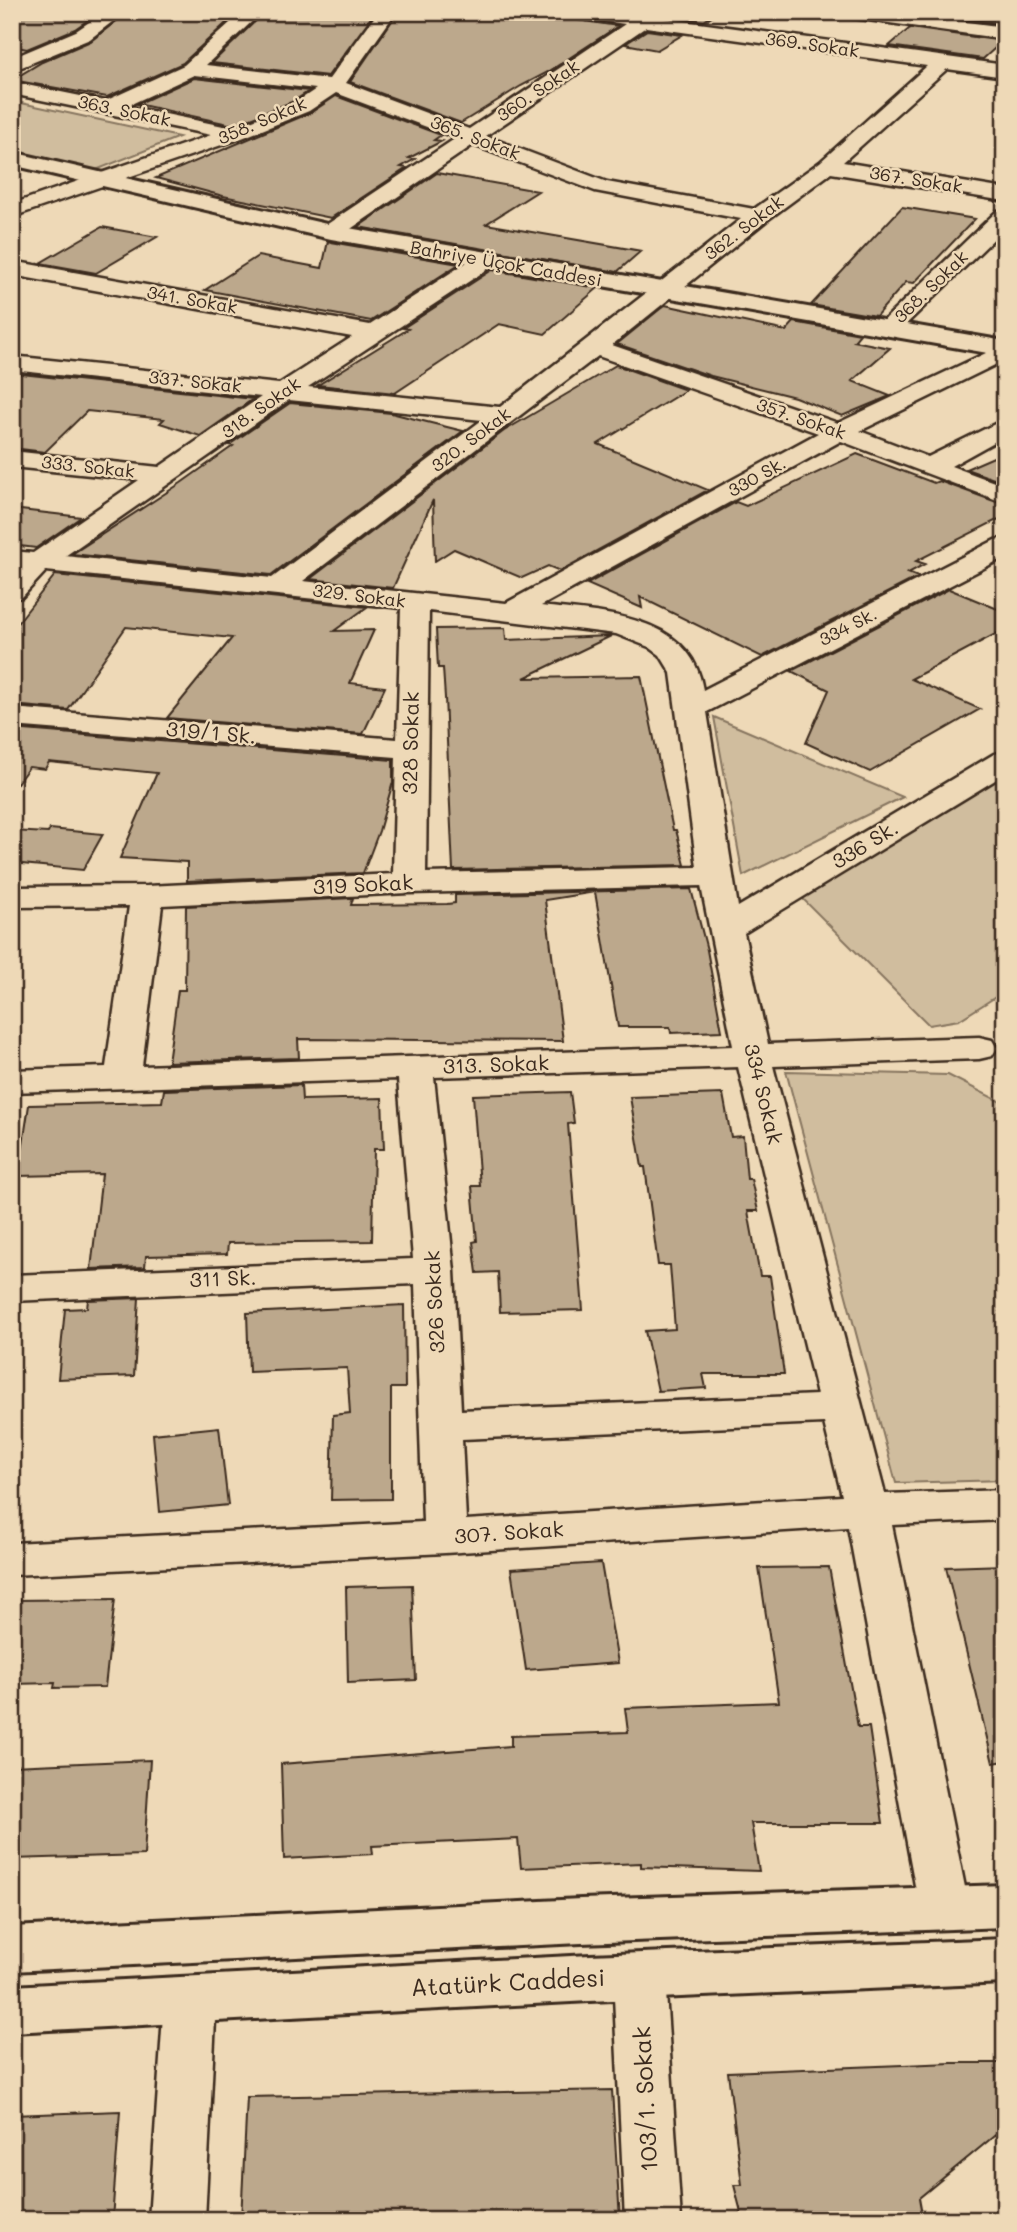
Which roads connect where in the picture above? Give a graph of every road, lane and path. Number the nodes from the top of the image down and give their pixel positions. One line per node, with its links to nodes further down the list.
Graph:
1 (116, 12): 13 (street)
2 (253, 12): 14 (street)
3 (387, 12): 16 (street, 358. Sokak)
4 (577, 12): 8 (street, 369. Sokak)
5 (846, 12): 9 (street)
6 (985, 12): 9 (street, 362. Sokak)
7 (756, 20): 11 (street)
8 (641, 22): 11 (street, 369. Sokak); 20 (street, 360. Sokak)
9 (967, 28): 10 (street); 12 (street, 362. Sokak)
10 (1005, 33)
11 (734, 35): 12 (street, 369. Sokak)
12 (935, 62): 15 (street, 369. Sokak); 22 (street, 362. Sokak)
13 (12, 65)
14 (191, 69): 16 (street, 365. Sokak); 18 (street)
15 (1005, 71)
16 (334, 85): 19 (street, 358. Sokak); 20 (street, 365. Sokak)
17 (12, 88): 18 (street, 363. Sokak)
18 (109, 107): 19 (street, 363. Sokak)
19 (235, 134): 23 (street, 358. Sokak)
20 (472, 136): 26 (street, 365. Sokak); 28 (street, 360. Sokak)
21 (12, 158): 23 (street, Bahriye Üçok Caddesi)
22 (827, 166): 24 (street, 367. Sokak); 26 (street, 362. Sokak)
23 (103, 181): 25 (street, 358. Sokak); 28 (street, Bahriye Üçok Caddesi)
24 (1005, 195)
25 (12, 211)
26 (758, 216): 31 (street, 362. Sokak)
27 (1005, 216): 32 (street, 368. Sokak)
28 (331, 232): 29 (street, Bahriye Üçok Caddesi)
29 (486, 260): 31 (street, Bahriye Üçok Caddesi); 33 (street, 318. Sokak)
30 (12, 268): 33 (street, 341. Sokak)
31 (663, 291): 32 (street, Bahriye Üçok Caddesi); 34 (street, 320. Sokak)
32 (888, 329): 35 (street, Bahriye Üçok Caddesi)
33 (372, 333): 37 (street, 318. Sokak)
34 (594, 347): 38 (street, 320. Sokak); 40 (street, 357. Sokak)
35 (1005, 350): 40 (street, 330 Sk.)
36 (12, 363): 37 (street, 337. Sokak)
37 (285, 391): 38 (street, 337. Sokak); 43 (street, 318. Sokak)
38 (504, 415): 47 (street, 320. Sokak)
39 (1005, 426): 42 (street)
40 (839, 432): 42 (street, 357. Sokak); 50 (street, 330 Sk.)
41 (12, 460): 43 (street, 333. Sokak)
42 (932, 466): 44 (street, 357. Sokak)
43 (165, 475): 46 (street, 318. Sokak)
44 (1005, 495)
45 (1005, 546): 52 (street, 334 Sk.)
46 (26, 560): 47 (street, 329. Sokak); 48 (street, 318. Sokak)
47 (278, 587): 49 (street, 329. Sokak)
48 (12, 591)
49 (415, 603): 50 (street, 329. Sokak); 54 (street, 328 Sokak)
50 (512, 611): 51 (street, 329. Sokak)
51 (687, 673): 52 (street, 334 Sokak)
52 (691, 708): 56 (street, 334 Sokak)
53 (12, 716): 54 (street, 319/1 Sk.)
54 (410, 748): 57 (street, 328 Sokak)
55 (1001, 767): 60 (street, 336 Sk.)
56 (715, 876): 57 (street, 319 Sokak); 60 (street, 334 Sokak)
57 (409, 883): 58 (street, 319 Sokak)
58 (147, 896): 59 (street, 319 Sokak); 64 (street)
59 (12, 897)
60 (726, 929): 62 (street, 334 Sokak)
61 (996, 1047): 62 (street, 313. Sokak)
62 (753, 1056): 63 (street, 313. Sokak); 68 (street, 334 Sokak)
63 (415, 1068): 64 (street, 313. Sokak); 66 (street, 326 Sokak)
64 (122, 1078): 65 (street, 313. Sokak)
65 (12, 1081)
66 (435, 1271): 67 (street, 311 Sk.); 69 (street, 326 Sokak)
67 (12, 1288)
68 (842, 1408): 69 (street); 71 (street, 334 Sokak)
69 (440, 1425): 72 (street, 326 Sokak)
70 (1005, 1505): 71 (street, 307. Sokak)
71 (867, 1510): 72 (street, 307. Sokak); 75 (street, 334 Sokak)
72 (445, 1537): 73 (street, 307. Sokak)
73 (12, 1559)
74 (1005, 1906): 75 (street)
75 (944, 1907): 76 (street)
76 (12, 1949)
77 (1005, 1961): 78 (street, Atatürk Caddesi)
78 (639, 1977): 79 (street, Atatürk Caddesi); 82 (street, 103/1. Sokak)
79 (190, 2000): 80 (street, Atatürk Caddesi); 81 (street)
80 (12, 2010)
81 (177, 2220)
82 (653, 2220)

